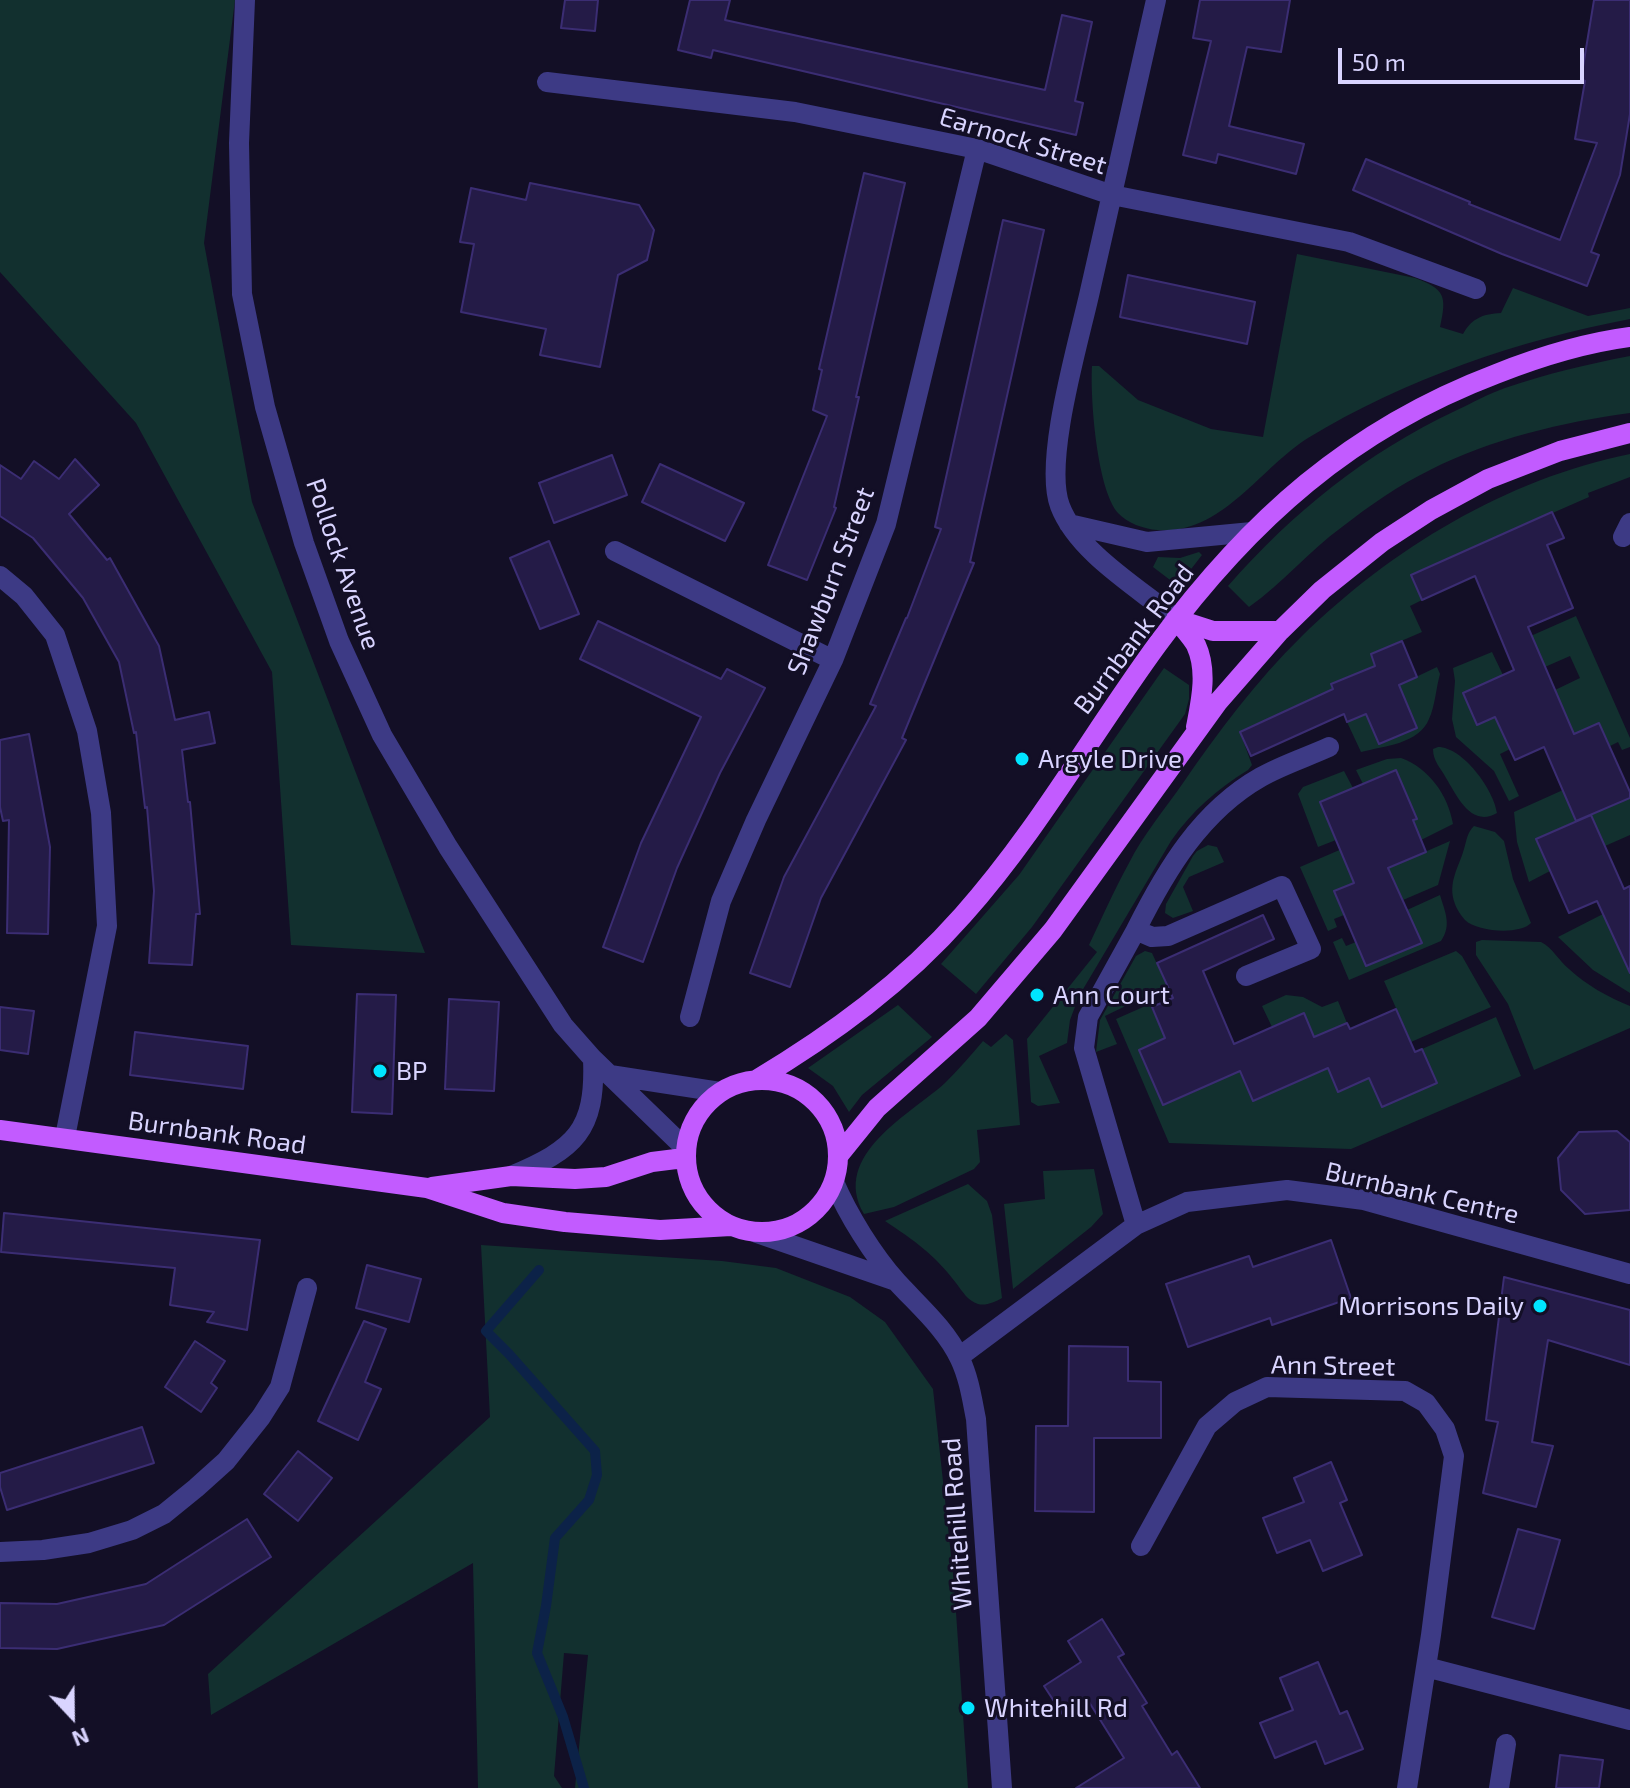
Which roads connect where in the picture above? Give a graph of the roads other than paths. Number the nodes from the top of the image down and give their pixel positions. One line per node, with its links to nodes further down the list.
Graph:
1 (245, 0): 21 (street, Pollock Avenue)
2 (1156, 0): 5 (street)
3 (547, 82): 4 (street, Earnock Street)
4 (977, 149): 5 (street, Earnock Street); 15 (street, Shawburn Street)
5 (1112, 195): 6 (street, Earnock Street); 9 (street)
6 (1476, 289)
7 (1630, 337): 10 (main road, Burnbank Road)
8 (1630, 433): 14 (main road)
9 (1069, 524): 10 (street); 13 (street)
10 (1252, 532): 13 (main road, Burnbank Road)
11 (615, 551): 15 (street)
12 (0, 576): 26 (street)
13 (1176, 619): 14 (main road); 16 (main road); 23 (main road, Burnbank Road)
14 (1280, 631): 16 (main road)
15 (833, 660): 20 (street, Shawburn Street)
16 (1194, 735): 28 (main road)
17 (1329, 747): 18 (street)
18 (1136, 930): 19 (street); 32 (street)
19 (1246, 976)
20 (690, 1017)
21 (593, 1059): 22 (street, Pollock Avenue); 29 (street)
22 (610, 1075): 24 (street); 27 (street, Pollock Avenue)
23 (756, 1080): 24 (main road); 28 (main road)
24 (720, 1092): 27 (main road)
25 (0, 1130): 26 (main road, Burnbank Road)
26 (65, 1137): 31 (main road, Burnbank Road)
27 (684, 1152): 29 (main road, Burnbank Road); 33 (main road)
28 (839, 1155): 30 (main road)
29 (511, 1176): 31 (main road, Burnbank Road)
30 (834, 1182): 34 (main road); 36 (street, Whitehill Road)
31 (427, 1188): 33 (main road, Burnbank Road)
32 (1136, 1225): 35 (street, Burnbank Centre); 38 (street, Burnbank Centre)
33 (731, 1226): 34 (main road)
34 (757, 1233): 36 (street, Whitehill Road)
35 (1630, 1274)
36 (896, 1281): 38 (street, Whitehill Road)
37 (307, 1288): 40 (street)
38 (959, 1357): 44 (street, Whitehill Road)
39 (1141, 1546): 41 (street, Ann Street)
40 (0, 1552)
41 (1426, 1667): 42 (street); 45 (street, Ann Street)
42 (1630, 1720)
43 (1506, 1744): 46 (street)
44 (1002, 1788)
45 (1407, 1788)
46 (1499, 1788)

